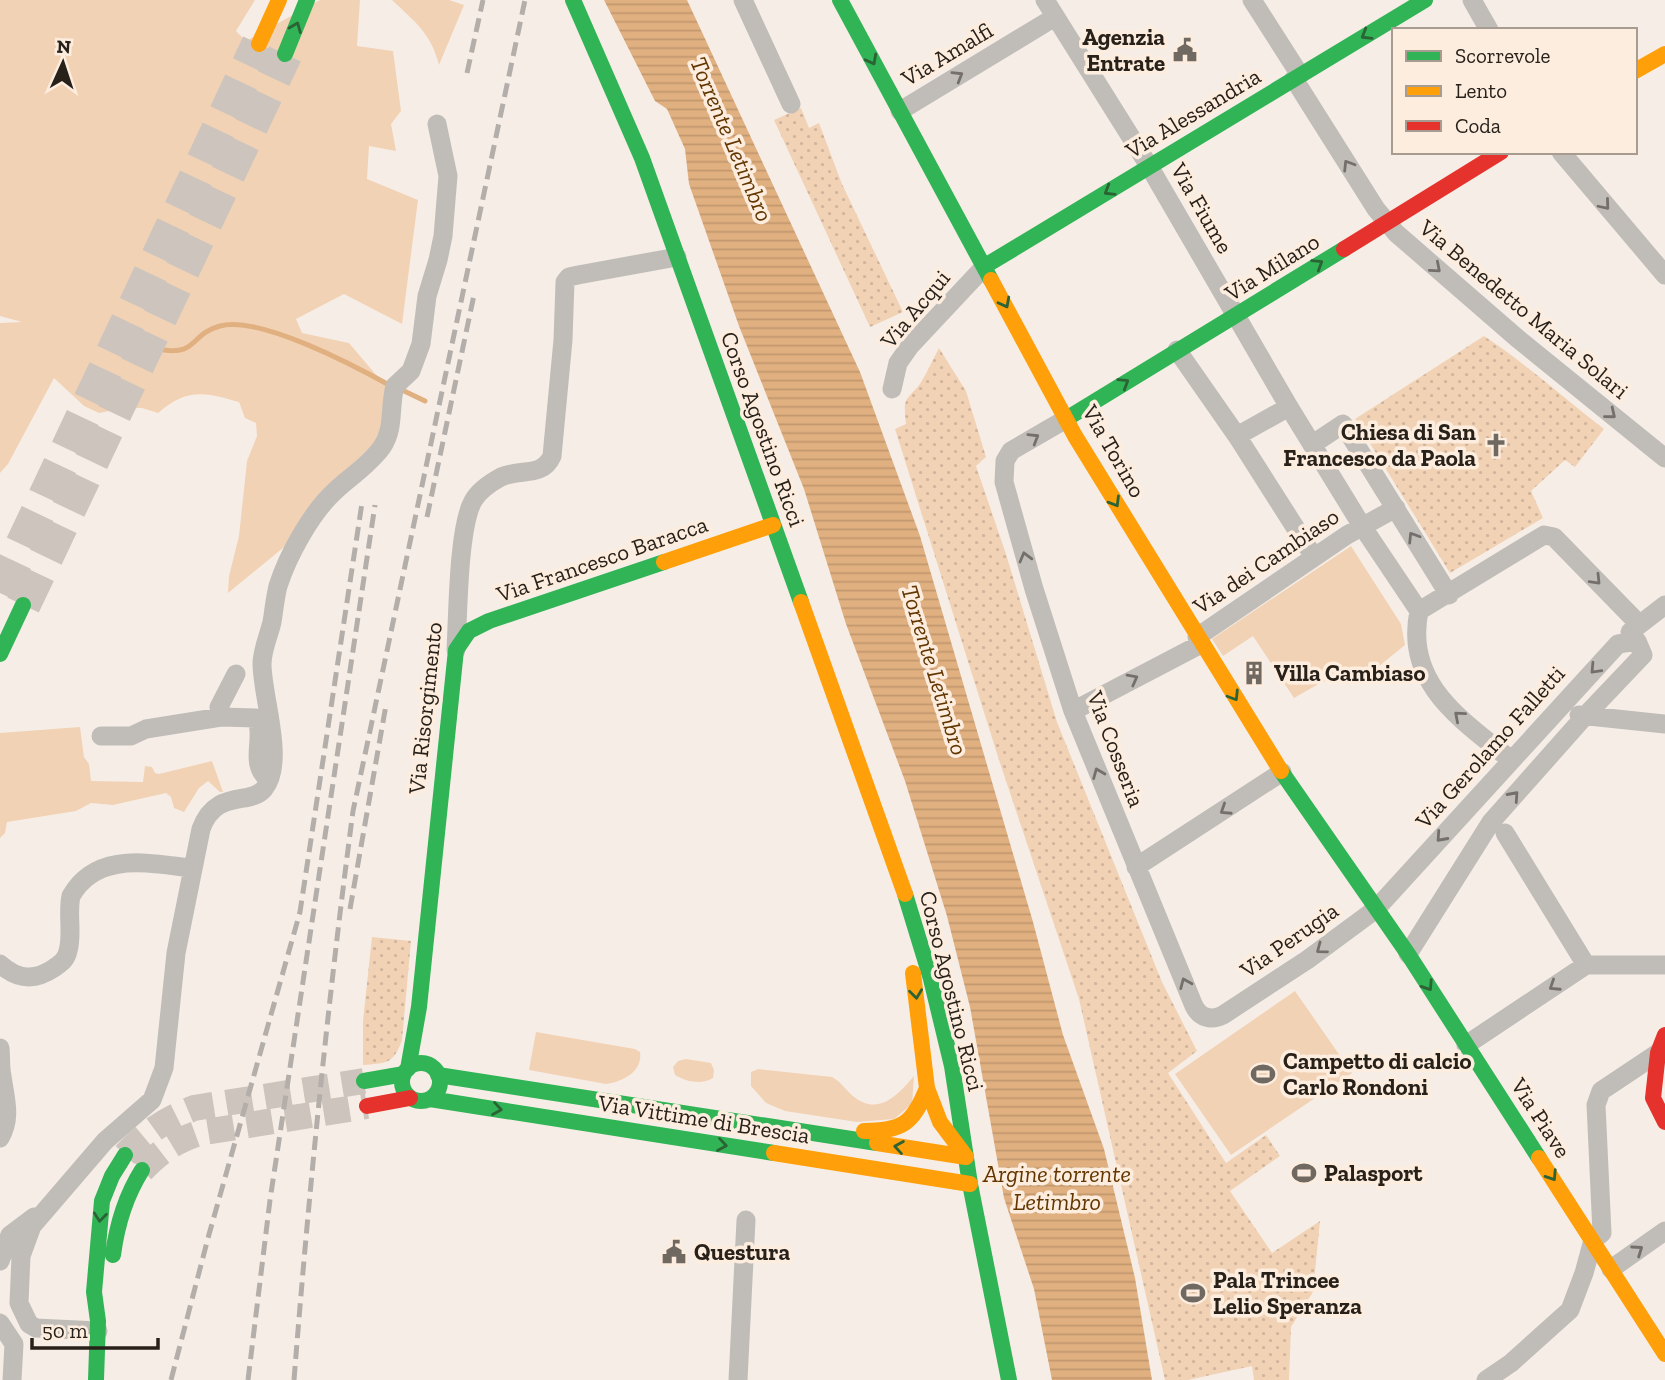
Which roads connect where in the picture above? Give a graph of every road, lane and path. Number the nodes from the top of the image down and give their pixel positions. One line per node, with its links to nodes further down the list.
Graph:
1 (279, 0): 11 (main road)
2 (307, 0): 12 (main road, one-way to 2)
3 (573, 0): 23 (main road, Corso Agostino Ricci)
4 (743, 0): 16 (street)
5 (840, 0): 17 (main road, Via Torino, one-way to 17)
6 (1252, 0): 15 (street, Via Benedetto Maria Solari)
7 (1425, 0): 15 (main road, Via Alessandria, one-way to 15)
8 (1472, 0): 10 (street)
9 (1050, 8): 17 (street, Via Amalfi, one-way to 9); 21 (street, Via Fiume)
10 (1488, 28)
11 (259, 44)
12 (285, 54)
13 (1665, 54): 14 (main road)
14 (1637, 70)
15 (1297, 77): 21 (main road, Via Alessandria); 22 (street, Via Benedetto Maria Solari, one-way to 15)
16 (791, 104)
17 (900, 111): 24 (main road, Via Torino)
18 (437, 124): 56 (street)
19 (1498, 154): 22 (main road, Via Milano)
20 (1563, 154): 25 (street, one-way to 25)
21 (1149, 166): 24 (main road, Via Alessandria, one-way to 24); 26 (street, Via Fiume)
22 (1386, 222): 26 (main road, Via Milano, one-way to 22); 33 (street, Via Benedetto Maria Solari, one-way to 33)
23 (677, 257): 35 (main road, Corso Agostino Ricci); 45 (street, Via Risorgimento)
24 (985, 266): 28 (street, Via Acqui); 30 (main road, Via Torino, one-way to 30)
25 (1665, 275)
26 (1237, 316): 27 (main road, Via Milano); 29 (street, Via Fiume)
27 (1177, 350): 30 (main road, Via Milano, one-way to 27); 31 (street)
28 (892, 389)
29 (1289, 407): 31 (street); 32 (street, Via Fiume)
30 (1066, 419): 43 (main road, Via Torino, one-way to 43); 48 (street, Via Cosseria, one-way to 30)
31 (1237, 436): 37 (street)
32 (1313, 444): 34 (street); 36 (street, Via Fiume)
33 (1665, 458)
34 (1396, 508): 36 (street, Via dei Cambiaso); 38 (street, one-way to 34)
35 (774, 525): 45 (main road, Via Francesco Baracca); 60 (main road, Corso Agostino Ricci)
36 (1362, 526): 37 (street, Via dei Cambiaso); 41 (street, Via Fiume)
37 (1314, 557): 43 (street, Via dei Cambiaso)
38 (1449, 594): 41 (street); 42 (street, one-way to 42)
39 (1665, 605): 42 (street, Via Gerolamo Falletti)
40 (23, 606): 46 (main road)
41 (1419, 611): 54 (street, one-way to 41)
42 (1638, 624): 44 (street, Via Gerolamo Falletti)
43 (1199, 641): 48 (street, Via dei Cambiaso, one-way to 43); 55 (main road, Via Torino, one-way to 55)
44 (1618, 643): 49 (street, Via Gerolamo Falletti, one-way to 49); 50 (street)
45 (456, 650): 66 (main road, Via Risorgimento)
46 (0, 654)
47 (236, 674): 51 (street)
48 (1073, 711): 58 (street, Via Cosseria, one-way to 48)
49 (1552, 714): 50 (street); 54 (street, Via Gerolamo Falletti)
50 (1585, 716): 52 (street); 62 (street, one-way to 50)
51 (221, 718): 53 (street); 56 (street)
52 (1665, 724)
53 (102, 736)
54 (1511, 760): 61 (street, Via Gerolamo Falletti, one-way to 61)
55 (1282, 772): 58 (street, one-way to 58); 61 (main road, Via Torino)
56 (268, 779): 59 (street)
57 (1505, 833): 64 (street)
58 (1136, 867): 67 (street, Via Cosseria, one-way to 58)
59 (193, 868): 63 (street); 85 (street)
60 (900, 878): 74 (main road, Corso Agostino Ricci, one-way to 74); 82 (main road, Corso Agostino Ricci)
61 (1376, 909): 62 (main road, Via Piave); 67 (street, Via Perugia, one-way to 67)
62 (1408, 954): 69 (main road, Via Piave, one-way to 69)
63 (0, 964)
64 (1586, 965): 65 (street); 69 (street, one-way to 69)
65 (1665, 965)
66 (419, 1007): 71 (main road, Via Risorgimento); 72 (main road, Via Risorgimento)
67 (1230, 1011)
68 (1662, 1044): 78 (main road); 88 (street)
69 (1466, 1045): 88 (main road, Via Piave, one-way to 88)
70 (0, 1048): 80 (street)
71 (406, 1071): 72 (main road); 73 (main road); 75 (main road)
72 (435, 1071): 76 (main road); 79 (main road, Via Vittime di Brescia)
73 (364, 1081)
74 (927, 1088): 79 (main road, Via Vittime di Brescia); 82 (main road, Corso Agostino Ricci)
75 (410, 1098): 76 (main road); 77 (main road)
76 (430, 1099): 84 (main road, Via Vittime di Brescia, one-way to 84)
77 (367, 1106)
78 (1665, 1122)
79 (805, 1132): 82 (main road, Via Vittime di Brescia, one-way to 79)
80 (0, 1138)
81 (125, 1154): 92 (main road, one-way to 92)
82 (966, 1157): 84 (main road, Corso Agostino Ricci)
83 (142, 1170): 92 (main road)
84 (970, 1184): 97 (main road, Corso Agostino Ricci)
85 (45, 1210): 89 (street); 92 (street)
86 (746, 1220): 96 (street)
87 (1665, 1231): 90 (street, one-way to 87)
88 (1593, 1240): 90 (main road, Via Piave); 98 (street)
89 (0, 1261)
90 (1611, 1269): 93 (main road, Via Piave)
91 (0, 1323): 94 (street)
92 (98, 1326): 95 (main road)
93 (1665, 1354)
94 (12, 1380)
95 (96, 1380)
96 (738, 1380)
97 (1009, 1380)
98 (1486, 1380)

